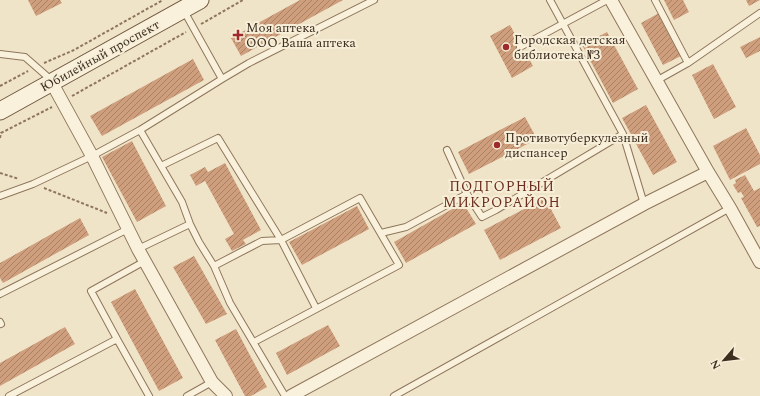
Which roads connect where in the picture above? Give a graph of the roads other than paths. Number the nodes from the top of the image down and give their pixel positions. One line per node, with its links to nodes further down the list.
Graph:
1 (200, 0): 7 (main road, Юбилейный проспект)
2 (374, 0): 13 (lane)
3 (550, 0): 9 (lane)
4 (607, 0): 9 (lane)
5 (611, 0): 14 (street)
6 (655, 0): 12 (lane)
7 (183, 9): 13 (lane); 15 (main road, Юбилейный проспект)
8 (760, 13): 12 (lane)
9 (563, 23): 10 (lane); 18 (lane)
10 (520, 46)
11 (0, 54): 15 (lane)
12 (688, 63): 14 (lane)
13 (222, 80): 17 (lane)
14 (656, 81): 22 (street)
15 (52, 83): 16 (main road, Юбилейный проспект); 20 (street)
16 (0, 111)
17 (140, 130): 20 (lane); 21 (lane)
18 (624, 134): 23 (lane); 25 (lane)
19 (447, 150): 23 (lane)
20 (92, 156): 24 (lane); 27 (street)
21 (161, 166): 28 (lane); 30 (lane)
22 (708, 172): 25 (street); 26 (street)
23 (467, 194): 29 (lane)
24 (0, 196)
25 (644, 204): 45 (street)
26 (730, 208): 33 (street); 46 (lane)
27 (125, 224): 31 (street); 35 (lane)
28 (190, 224): 31 (lane); 34 (lane)
29 (381, 233): 30 (lane); 36 (lane)
30 (280, 240): 34 (lane); 36 (lane)
31 (138, 249): 32 (street)
32 (145, 261): 37 (lane); 39 (street)
33 (760, 262)
34 (214, 266): 38 (lane)
35 (0, 294)
36 (316, 308): 38 (lane)
37 (118, 339): 40 (lane); 41 (lane)
38 (254, 342): 44 (lane)
39 (212, 382): 42 (lane); 43 (street)
40 (10, 396)
41 (149, 396)
42 (187, 396)
43 (226, 396)
44 (285, 396)
45 (291, 396)
46 (394, 396)

